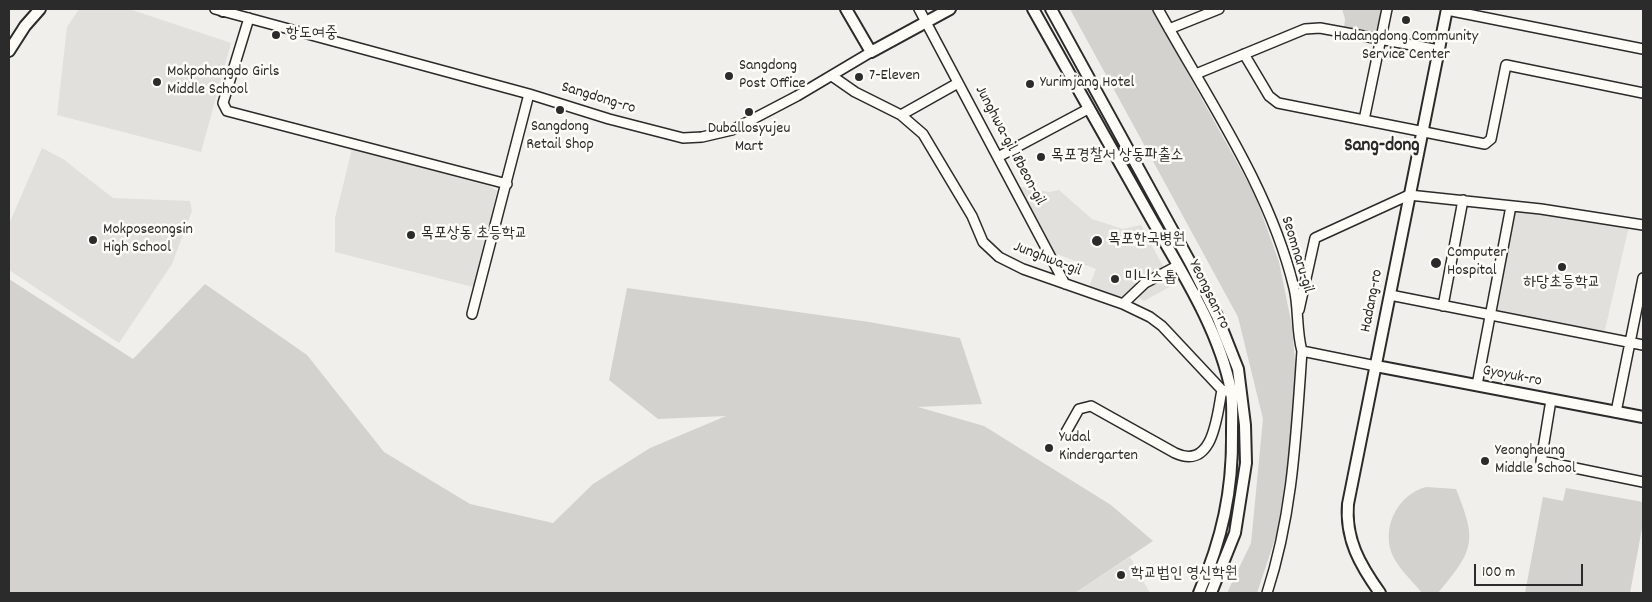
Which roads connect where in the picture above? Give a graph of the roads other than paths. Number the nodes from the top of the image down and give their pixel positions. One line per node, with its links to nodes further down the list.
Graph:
1 (40, 9): 19 (street)
2 (240, 9): 13 (street)
3 (846, 9): 20 (street)
4 (919, 9): 14 (street, Junghwa-gil 18beon-gil)
5 (950, 9): 14 (street, Sangdong-ro)
6 (1033, 9): 27 (street, Yeongsan-ro)
7 (1051, 9): 51 (street, Yeongsan-ro)
8 (1158, 9): 15 (street, Seomnaru-gil)
9 (1219, 9): 15 (street)
10 (1387, 9): 16 (street)
11 (220, 10): 13 (street, Sangdong-ro)
12 (1447, 10): 17 (street); 18 (street, Hadang-ro)
13 (249, 18): 26 (street, Sangdong-ro); 32 (street)
14 (926, 22): 20 (street, Sangdong-ro); 24 (street, Junghwa-gil 18beon-gil)
15 (1169, 29): 22 (street, Seomnaru-gil)
16 (1380, 40): 18 (street); 21 (street); 29 (street)
17 (1643, 49)
18 (1439, 50): 30 (street, Hadang-ro)
19 (9, 51)
20 (871, 52): 23 (street, Sangdong-ro)
21 (1244, 54): 22 (street); 29 (street)
22 (1196, 74): 44 (street, Seomnaru-gil)
23 (832, 76): 26 (street, Sangdong-ro); 28 (street, Junghwa-gil)
24 (958, 83): 28 (street); 31 (street, Junghwa-gil 18beon-gil)
25 (1643, 93): 30 (street)
26 (530, 94): 32 (street)
27 (1088, 109): 31 (street); 37 (street, Yeongsan-ro)
28 (901, 114): 39 (street, Junghwa-gil)
29 (1364, 120): 30 (street)
30 (1422, 131): 33 (street, Hadang-ro)
31 (998, 157): 39 (street, Junghwa-gil 18beon-gil)
32 (507, 184): 43 (street)
33 (1409, 195): 34 (street); 40 (street, Hadang-ro); 44 (street)
34 (1463, 200): 35 (street); 42 (street)
35 (1511, 206): 36 (street); 45 (street)
36 (1643, 225)
37 (1177, 266): 41 (street); 51 (street, Yeongsan-ro)
38 (1643, 278): 46 (street)
39 (1064, 284): 41 (street, Junghwa-gil)
40 (1390, 295): 42 (street); 49 (street, Hadang-ro)
41 (1124, 304): 51 (street, Junghwa-gil)
42 (1443, 306): 45 (street)
43 (472, 314)
44 (1296, 314): 48 (street, Seomnaru-gil)
45 (1490, 315): 46 (street); 50 (street)
46 (1630, 343): 47 (street); 53 (street)
47 (1643, 345)
48 (1302, 351): 49 (street); 59 (street, Seomnaru-gil)
49 (1376, 366): 50 (street, Gyoyuk-ro); 60 (street, Hadang-ro)
50 (1478, 385): 52 (street, Gyoyuk-ro)
51 (1232, 392): 55 (street); 57 (street, Yeongsan-ro); 58 (street, Yeongsan-ro)
52 (1551, 400): 53 (street, Gyoyuk-ro); 56 (street)
53 (1616, 412): 54 (street, Gyoyuk-ro)
54 (1643, 418)
55 (1066, 432)
56 (1643, 482)
57 (1199, 593)
58 (1211, 593)
59 (1267, 593)
60 (1380, 593)

